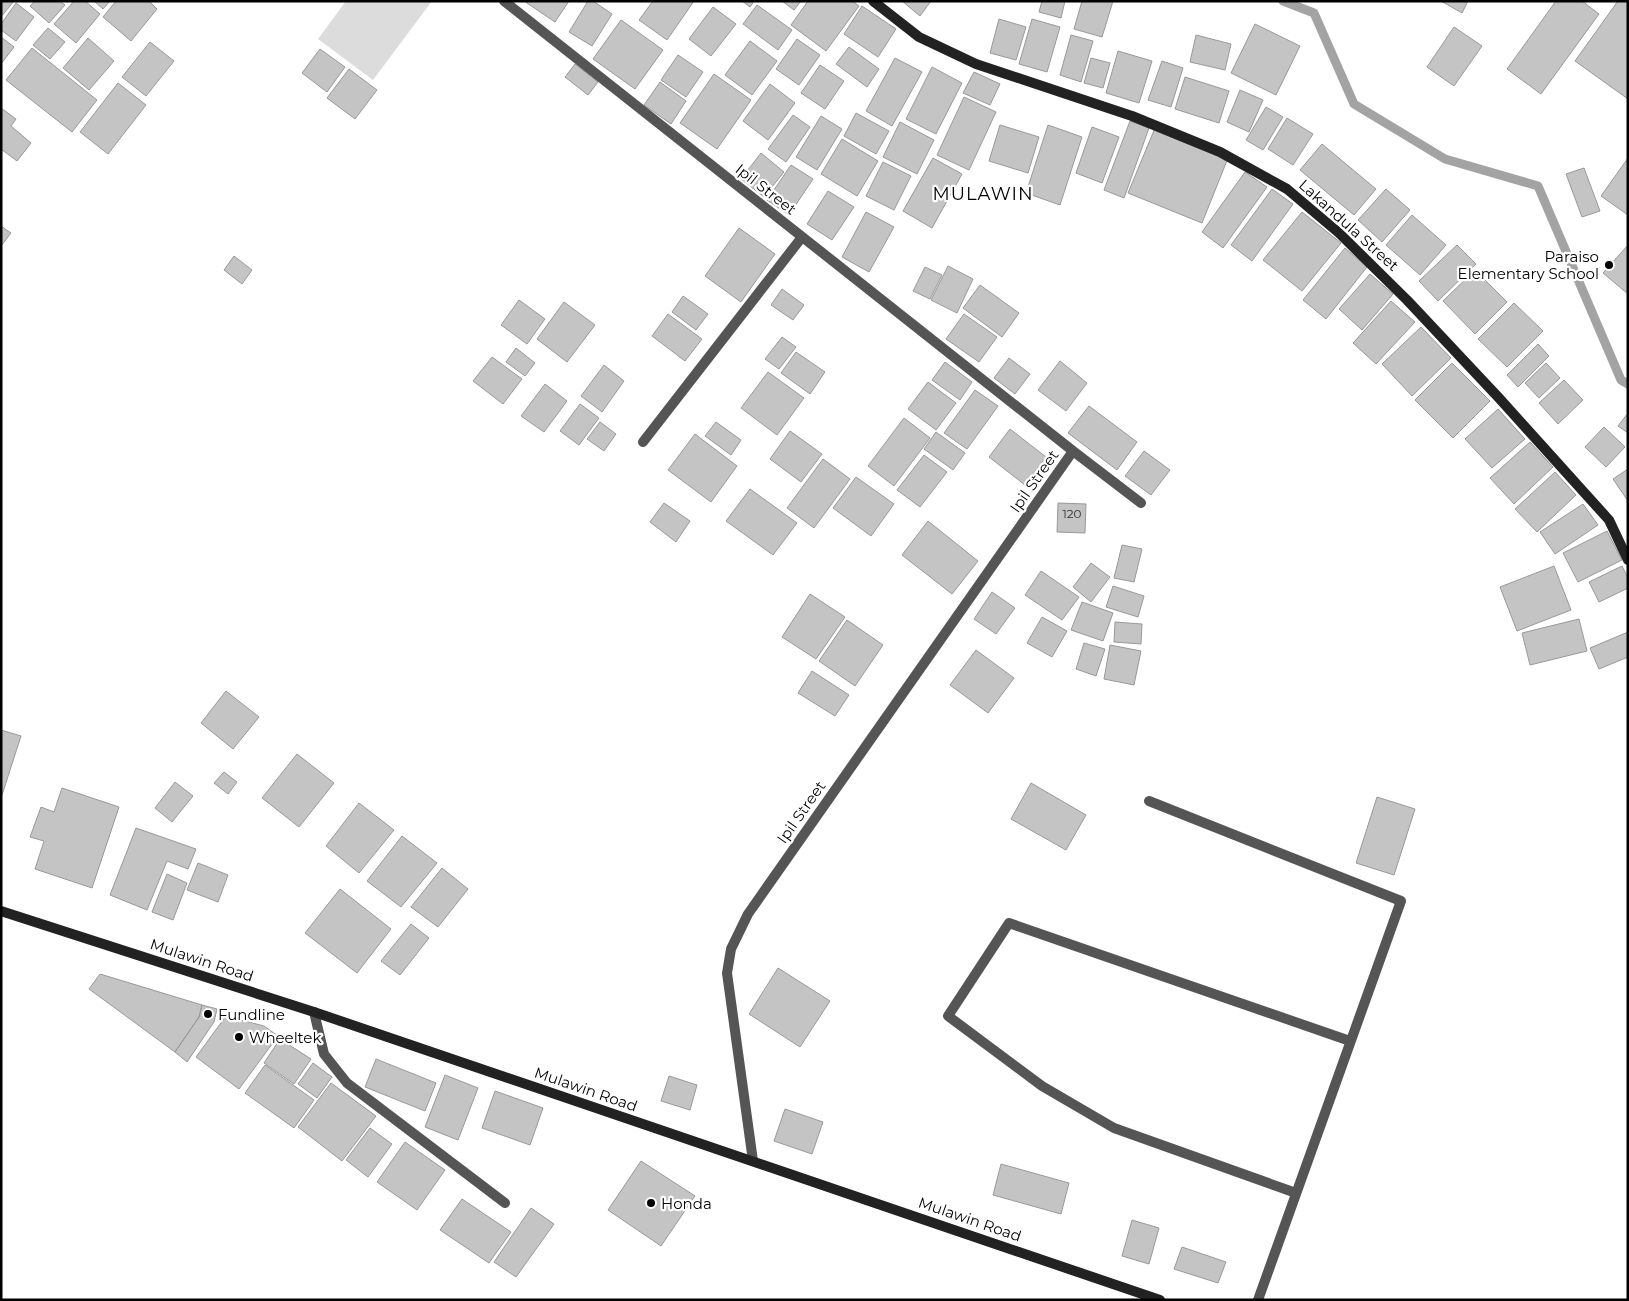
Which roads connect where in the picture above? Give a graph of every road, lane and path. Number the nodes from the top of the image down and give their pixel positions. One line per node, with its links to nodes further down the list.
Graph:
1 (504, 1): 3 (street, Ipil Street)
2 (873, 1): 7 (main road, Lakandula Street)
3 (802, 237): 4 (street); 5 (street, Ipil Street)
4 (643, 442)
5 (1073, 451): 6 (street); 12 (street, Ipil Street)
6 (1141, 503)
7 (1628, 560)
8 (1149, 801): 11 (street)
9 (1, 911): 10 (main road, Mulawin Road)
10 (314, 1012): 12 (main road, Mulawin Road); 14 (street)
11 (1350, 1041): 13 (street); 13 (street)
12 (753, 1161): 15 (main road, Mulawin Road)
13 (1296, 1193): 16 (street)
14 (506, 1203)
15 (1160, 1300)
16 (1258, 1300)

